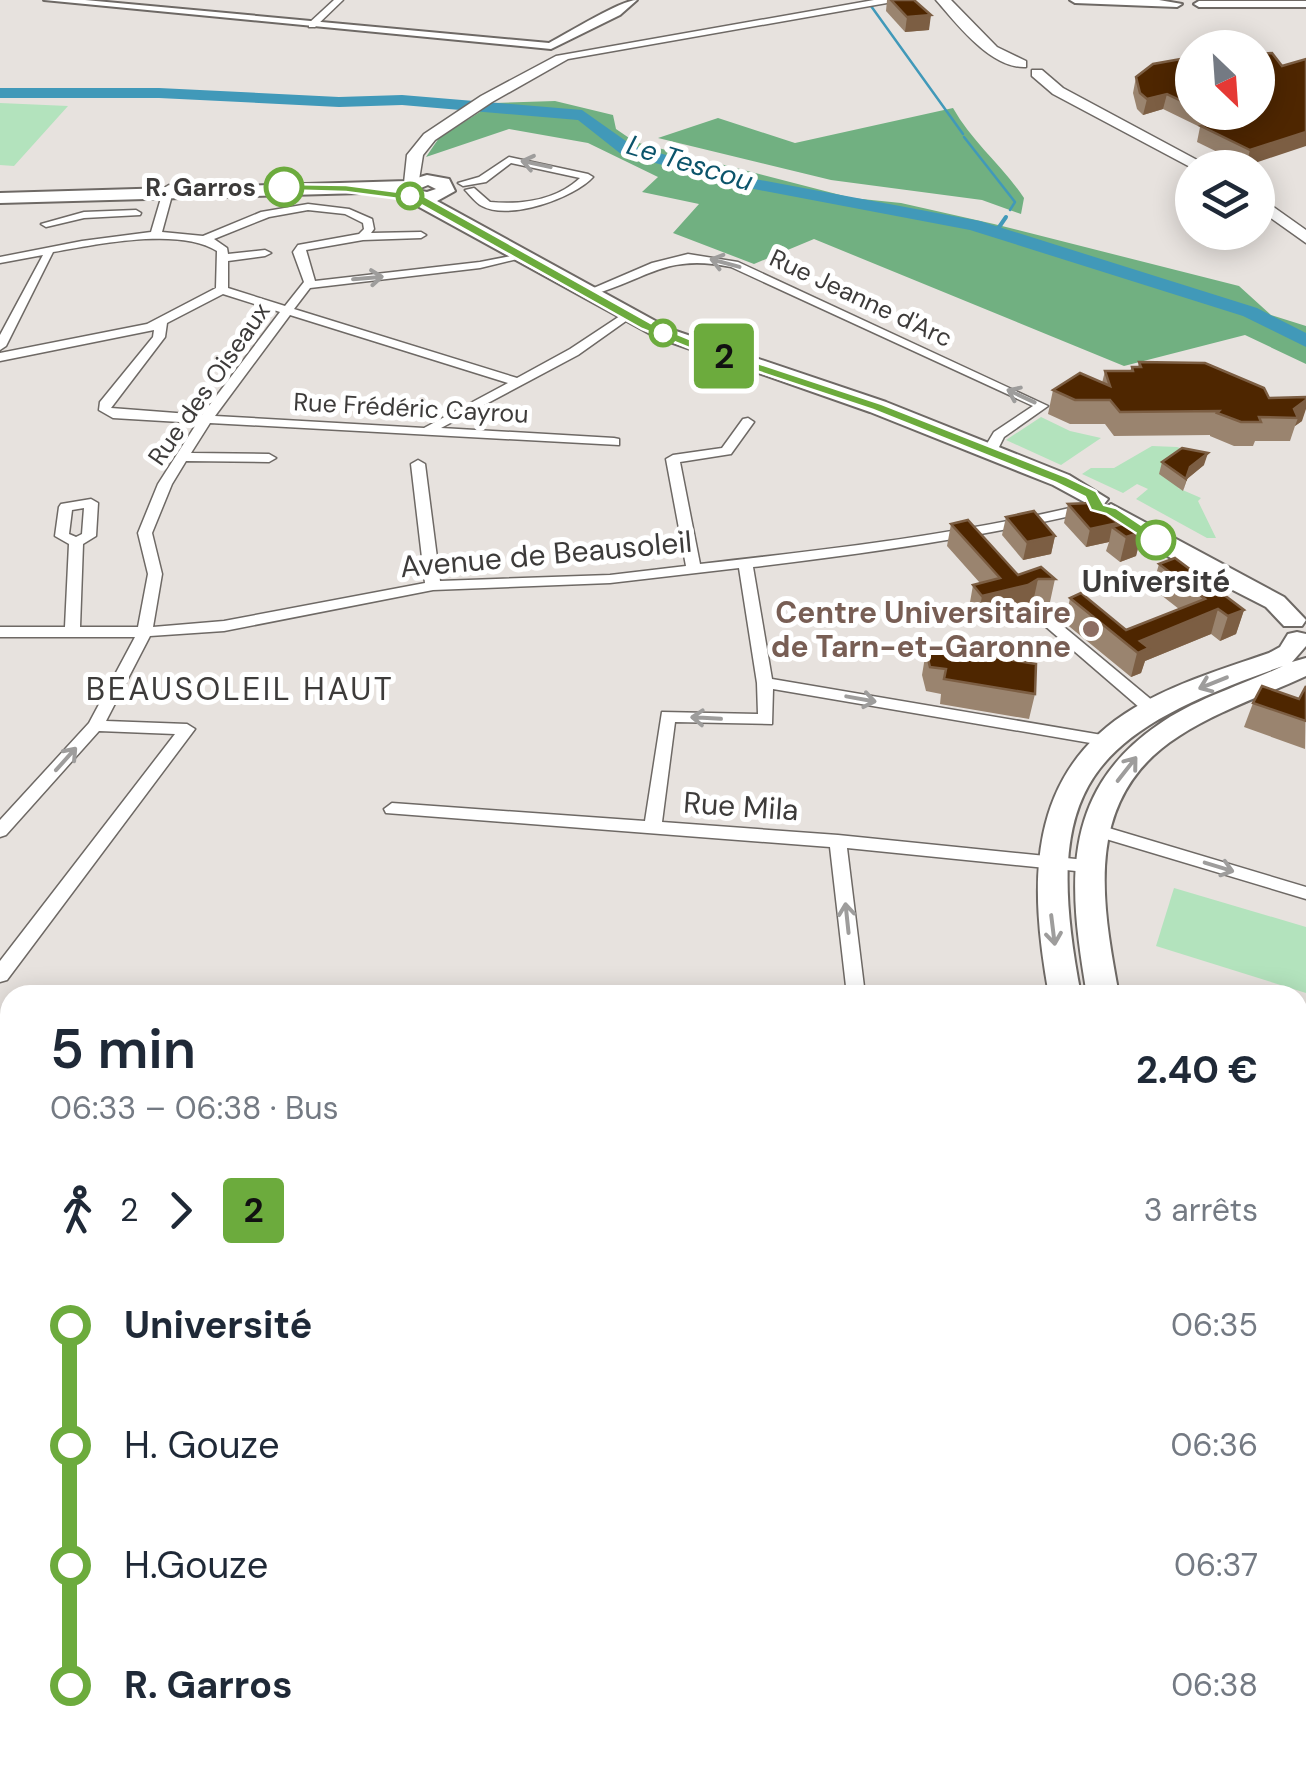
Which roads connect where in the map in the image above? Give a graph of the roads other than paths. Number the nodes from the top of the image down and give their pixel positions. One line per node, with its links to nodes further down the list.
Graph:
1 (48, 0): 10 (street)
2 (339, 0): 10 (street)
3 (632, 0): 11 (street)
4 (898, 0): 7 (main road)
5 (928, 0): 8 (main road)
6 (1076, 0): 9 (street)
7 (879, 2): 11 (main road)
8 (945, 3): 12 (main road)
9 (1306, 4)
10 (312, 25): 11 (street)
11 (556, 52): 13 (main road)
12 (1175, 153)
13 (415, 155): 14 (main road); 16 (main road)
14 (449, 186): 14 (street, one-way to 14); 16 (main road); 21 (main road)
15 (169, 190): 16 (main road); 17 (main road); 25 (street)
16 (412, 190): 21 (main road)
17 (144, 191): 18 (main road); 19 (street)
18 (0, 198)
19 (136, 213): 22 (street); 28 (street)
20 (1275, 214): 27 (main road)
21 (453, 215): 31 (main road)
22 (46, 224)
23 (421, 235): 24 (street)
24 (362, 237): 26 (street); 34 (street)
25 (155, 238): 26 (street); 28 (street)
26 (208, 238): 32 (street)
27 (1306, 238)
28 (129, 239): 29 (street)
29 (44, 251): 33 (street); 40 (street)
30 (265, 253): 32 (street)
31 (522, 255): 34 (street, one-way to 31); 36 (main road)
32 (224, 258): 35 (street)
33 (0, 260)
34 (310, 283): 37 (street, Rue des Oiseaux)
35 (222, 290): 37 (street); 39 (street)
36 (588, 293): 38 (main road); 46 (street, Rue Jeanne d'Arc, one-way to 36)
37 (285, 312): 41 (street); 42 (street, Rue des Oiseaux)
38 (627, 316): 41 (street); 46 (main road)
39 (161, 323): 40 (street); 42 (street, Rue Frédéric Cayrou)
40 (1, 352)
41 (518, 382): 44 (street)
42 (206, 419): 44 (street, Rue Frédéric Cayrou); 47 (street, Rue des Oiseaux)
43 (748, 422): 53 (street)
44 (427, 432): 45 (street, Rue Frédéric Cayrou)
45 (614, 442)
46 (994, 454): 50 (main road)
47 (182, 457): 48 (street); 59 (street, Rue des Oiseaux)
48 (270, 458)
49 (418, 464): 54 (street)
50 (1105, 505): 52 (street, Avenue de Beausoleil); 56 (main road)
51 (76, 542): 58 (street)
52 (746, 564): 53 (street, Avenue de Beausoleil); 60 (street)
53 (694, 569): 54 (street, Avenue de Beausoleil)
54 (433, 586): 59 (street, Avenue de Beausoleil)
55 (1035, 610): 61 (street)
56 (1302, 631): 61 (main road, one-way to 61); 66 (main road, one-way to 56)
57 (0, 632): 58 (street, Avenue de Beausoleil)
58 (72, 632): 59 (street, Avenue de Beausoleil)
59 (145, 632): 62 (street, Rue des Oiseaux)
60 (765, 683): 63 (street, one-way to 63); 65 (street, one-way to 65)
61 (1152, 710): 63 (main road)
62 (96, 726): 67 (street, Rue des Oiseaux, one-way to 62); 72 (street)
63 (1108, 741): 69 (main road)
64 (392, 809): 65 (street, Rue Mila)
65 (653, 828): 68 (street, Rue Mila)
66 (1092, 829): 70 (main road); 71 (street, one-way to 71)
67 (0, 830)
68 (838, 841): 69 (street, Rue Mila); 73 (street, one-way to 68)
69 (1050, 859): 70 (street, Rue Mila); 74 (main road, one-way to 74)
70 (1086, 866): 75 (main road)
71 (1306, 893)
72 (0, 975)
73 (855, 985)
74 (1063, 985)
75 (1102, 985)

